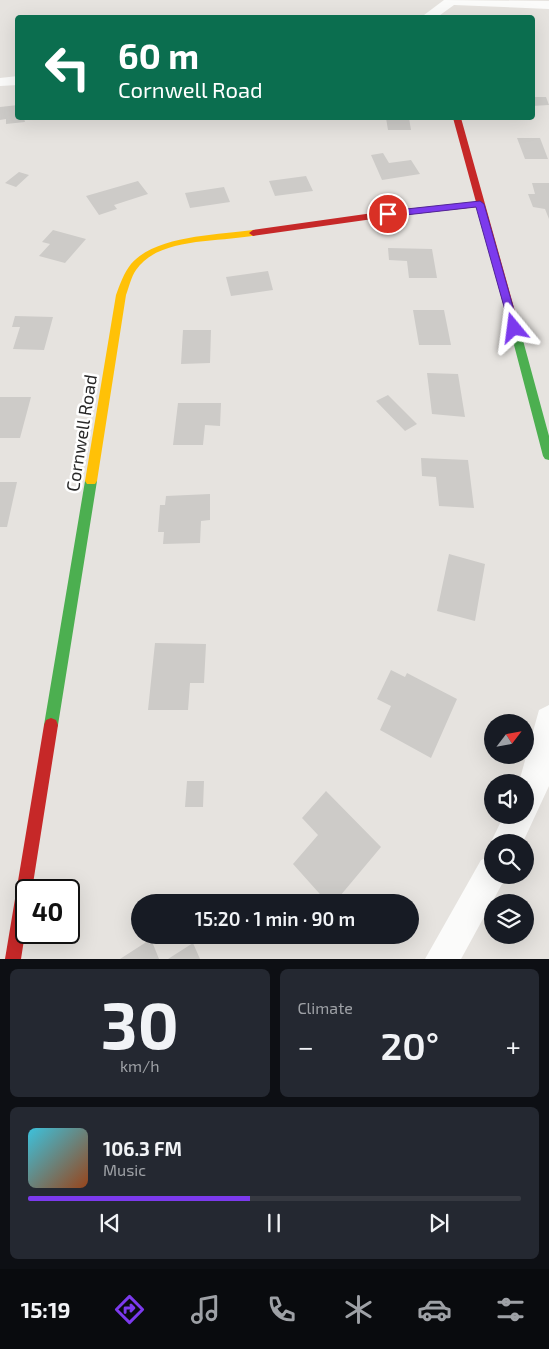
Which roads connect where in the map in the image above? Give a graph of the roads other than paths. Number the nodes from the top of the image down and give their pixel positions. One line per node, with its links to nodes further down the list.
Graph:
1 (453, 0): 2 (street); 3 (street)
2 (549, 5)
3 (430, 15)
4 (15, 80): 5 (street)
5 (0, 82)
6 (458, 120): 7 (street)
7 (480, 204): 8 (street); 12 (street, Cornwell Road)
8 (549, 456)
9 (549, 720): 10 (street)
10 (534, 785)
11 (485, 884): 13 (street)
12 (13, 959)
13 (442, 959)

